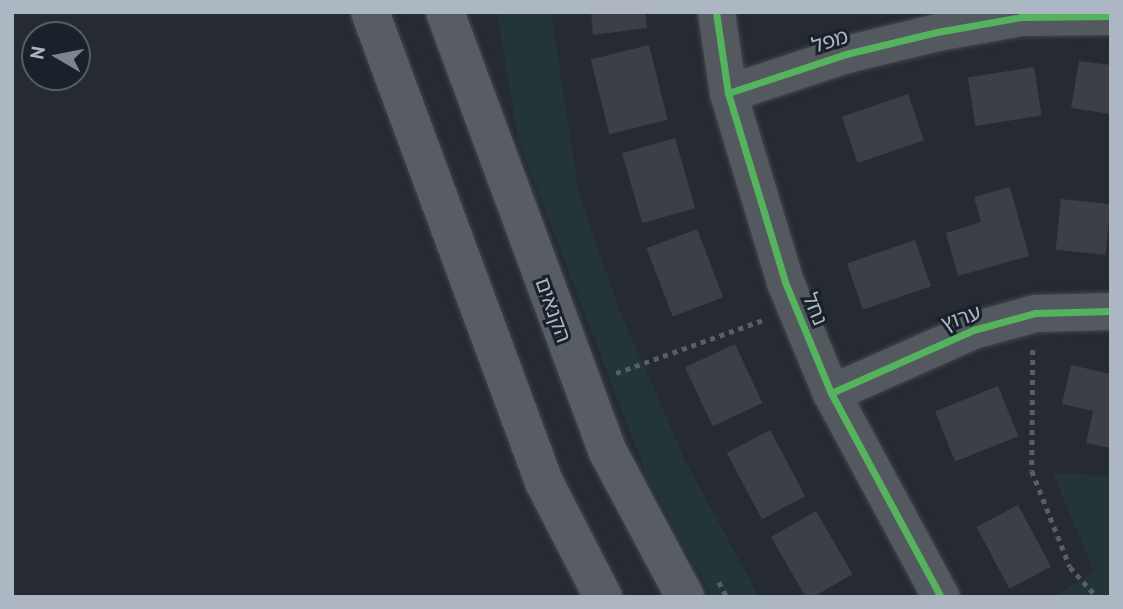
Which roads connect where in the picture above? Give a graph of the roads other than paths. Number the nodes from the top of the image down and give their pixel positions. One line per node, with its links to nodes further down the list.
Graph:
1 (370, 12): 9 (main road)
2 (445, 12): 8 (main road, הקנאים)
3 (716, 12): 5 (street, נחל)
4 (1111, 16): 5 (street, מפל)
5 (728, 93): 7 (street, נחל)
6 (1111, 311): 7 (street, ערוץ)
7 (831, 393): 10 (street, נחל)
8 (700, 586)
9 (603, 597)
10 (941, 597)

